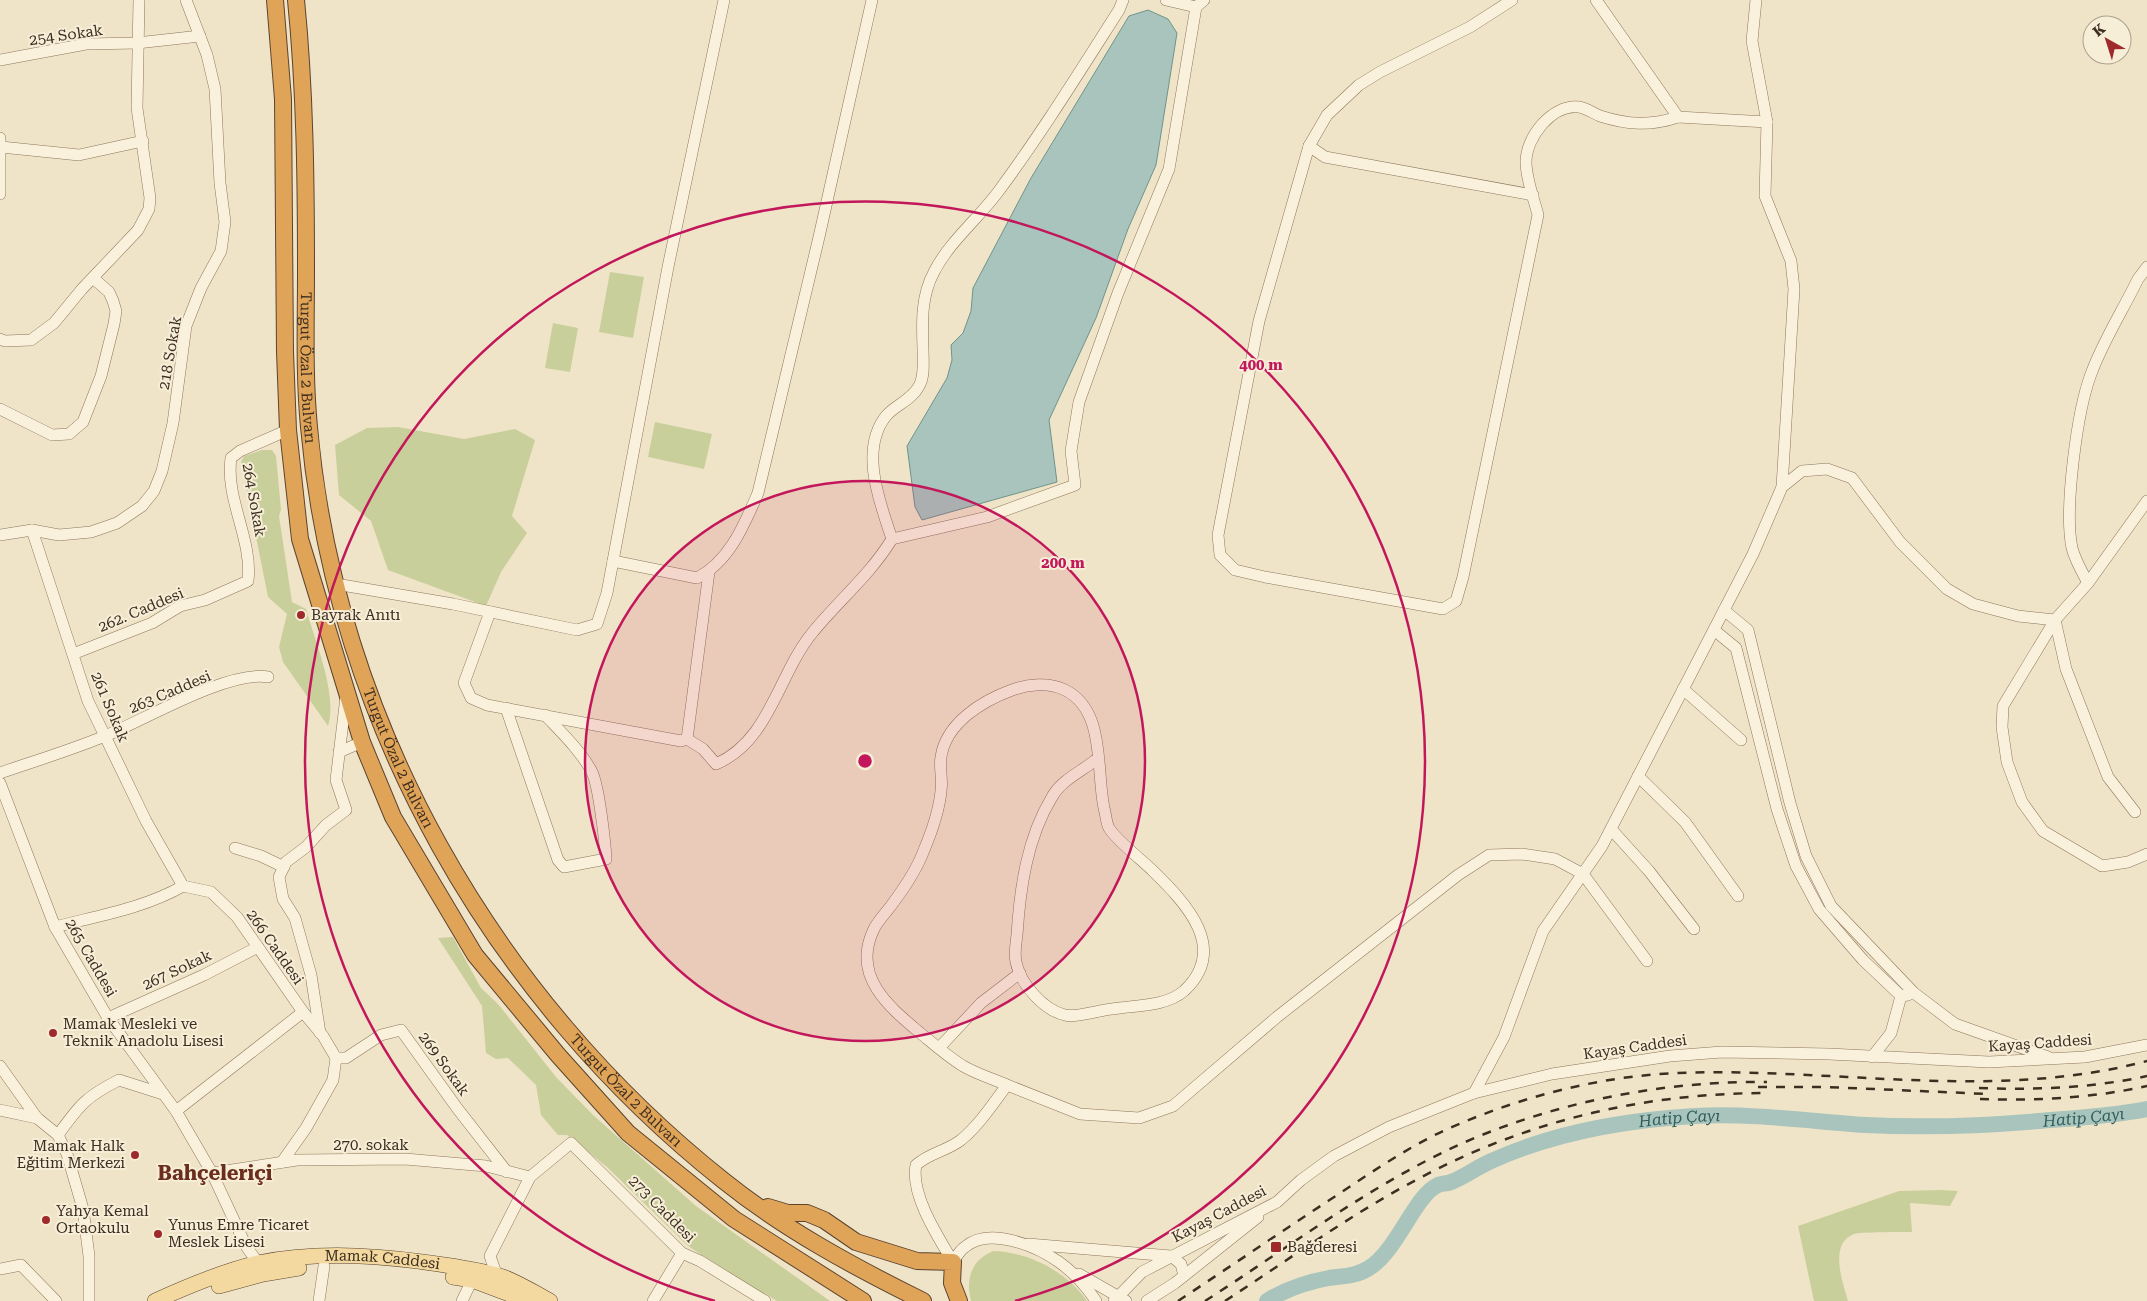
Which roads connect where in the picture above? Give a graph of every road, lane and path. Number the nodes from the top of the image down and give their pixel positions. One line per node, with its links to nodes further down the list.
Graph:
1 (139, 0): 14 (street)
2 (186, 0): 13 (street, 218 Sokak)
3 (275, 0): 27 (highway, Turgut Özal 2 Bulvarı)
4 (296, 0): 37 (highway, Turgut Özal 2 Bulvarı)
5 (724, 0): 33 (street)
6 (872, 0): 34 (street)
7 (1123, 0): 32 (street)
8 (1166, 0): 12 (street)
9 (1512, 0): 20 (street)
10 (1596, 0): 16 (street)
11 (1756, 0): 17 (street)
12 (1200, 4): 32 (street)
13 (200, 36): 14 (street, 254 Sokak); 30 (street, 218 Sokak)
14 (137, 43): 15 (street, 254 Sokak); 18 (street)
15 (0, 60)
16 (1678, 117): 17 (street); 22 (street)
17 (1766, 122): 28 (street)
18 (143, 141): 19 (street); 24 (street)
19 (0, 143): 21 (street)
20 (1309, 146): 22 (street); 22 (street)
21 (0, 194)
22 (1533, 195)
23 (2147, 267): 36 (street)
24 (93, 278): 25 (street); 26 (street)
25 (0, 340)
26 (0, 409)
27 (288, 430): 35 (street, 264 Sokak); 44 (highway, Turgut Özal 2 Bulvarı)
28 (1782, 487): 38 (street); 40 (street)
29 (2147, 501): 36 (street)
30 (32, 530): 31 (street, 218 Sokak); 42 (street, 261 Sokak)
31 (0, 535)
32 (892, 539): 49 (street)
33 (613, 561): 34 (street); 39 (street)
34 (709, 572): 49 (street)
35 (248, 581): 42 (street, 262. Caddesi)
36 (2088, 582): 40 (street)
37 (336, 584): 39 (street); 93 (highway, Turgut Özal 2 Bulvarı)
38 (1724, 610): 41 (street); 70 (street)
39 (490, 612): 46 (street)
40 (2055, 620): 57 (street); 60 (street)
41 (1714, 630): 45 (street); 71 (street)
42 (73, 654): 48 (street, 261 Sokak)
43 (268, 677): 48 (street, 263 Caddesi)
44 (347, 690): 51 (highway, Turgut Özal 2 Bulvarı); 52 (street)
45 (1683, 690): 50 (street); 55 (street)
46 (506, 708): 47 (street); 47 (street)
47 (545, 716): 49 (street)
48 (104, 737): 54 (street, 263 Caddesi); 63 (street, 261 Sokak)
49 (687, 739)
50 (1741, 740)
51 (362, 742): 52 (street); 117 (highway, Turgut Özal 2 Bulvarı)
52 (339, 752): 61 (street)
53 (1098, 758): 69 (street); 69 (street); 76 (street)
54 (0, 773)
55 (1638, 776): 58 (street); 64 (street)
56 (0, 783): 65 (street, 265 Caddesi)
57 (2135, 812)
58 (1611, 829): 62 (street); 66 (street)
59 (235, 848): 61 (street)
60 (2147, 854)
61 (284, 867): 74 (street)
62 (1582, 874): 68 (street); 81 (street); 82 (street)
63 (183, 886): 65 (street); 67 (street, 266 Caddesi)
64 (1738, 896)
65 (55, 927): 73 (street, 265 Caddesi)
66 (1694, 929)
67 (258, 947): 72 (street, 266 Caddesi); 73 (street, 267 Sokak)
68 (1647, 961)
69 (1020, 973): 76 (street)
70 (1914, 993): 71 (street); 79 (street)
71 (1901, 996): 78 (street)
72 (303, 1012): 74 (street, 266 Caddesi); 85 (street)
73 (108, 1018): 83 (street, 265 Caddesi)
74 (320, 1033): 77 (street, 266 Caddesi)
75 (2147, 1045): 79 (street, Kayaş Caddesi)
76 (939, 1048): 81 (street)
77 (336, 1058): 88 (street); 89 (street, 269 Sokak)
78 (1872, 1058): 79 (street, Kayaş Caddesi); 82 (street, Kayaş Caddesi)
79 (2054, 1059)
80 (0, 1066): 86 (street)
81 (1007, 1086): 98 (street)
82 (1474, 1093): 92 (street, Kayaş Caddesi)
83 (163, 1094): 85 (street, 265 Caddesi); 87 (street)
84 (0, 1110): 86 (street)
85 (176, 1111): 90 (street, 265 Caddesi)
86 (37, 1118): 87 (street)
87 (58, 1135): 108 (street)
88 (282, 1162): 89 (street, 270. sokak); 90 (street, 270. sokak)
89 (507, 1172): 91 (street, 270. sokak)
90 (212, 1174): 99 (street, 265 Caddesi)
91 (530, 1177): 95 (street, 273 Caddesi); 104 (street)
92 (1277, 1202): 96 (street, Kayaş Caddesi); 102 (street)
93 (754, 1204): 98 (highway); 118 (highway, Turgut Özal 2 Bulvarı)
94 (1022, 1244): 96 (street, Kayaş Caddesi); 97 (street, Kayaş Caddesi); 98 (street, Kayaş Caddesi)
95 (682, 1253): 115 (street); 116 (street, 273 Caddesi)
96 (1171, 1256): 102 (street, Kayaş Caddesi); 106 (street, Kayaş Caddesi)
97 (1058, 1261): 106 (street); 120 (street, Kayaş Caddesi)
98 (953, 1262): 119 (highway)
99 (258, 1263): 104 (main road, Mamak Caddesi); 109 (main road, Mamak Caddesi)
100 (324, 1266): 103 (main road, Mamak Caddesi); 110 (main road, Mamak Caddesi); 111 (street)
101 (0, 1269): 107 (street)
102 (1184, 1276): 121 (street)
103 (472, 1280): 104 (main road, Mamak Caddesi); 112 (street)
104 (495, 1282): 105 (main road, Mamak Caddesi)
105 (516, 1293): 113 (main road, Mamak Caddesi); 114 (main road, Mamak Caddesi)
106 (1119, 1300)
107 (56, 1301)
108 (89, 1301)
109 (155, 1301)
110 (178, 1301)
111 (319, 1301)
112 (462, 1301)
113 (528, 1301)
114 (550, 1301)
115 (653, 1301)
116 (765, 1301)
117 (863, 1301)
118 (923, 1301)
119 (959, 1301)
120 (1096, 1301)
121 (1147, 1301)

